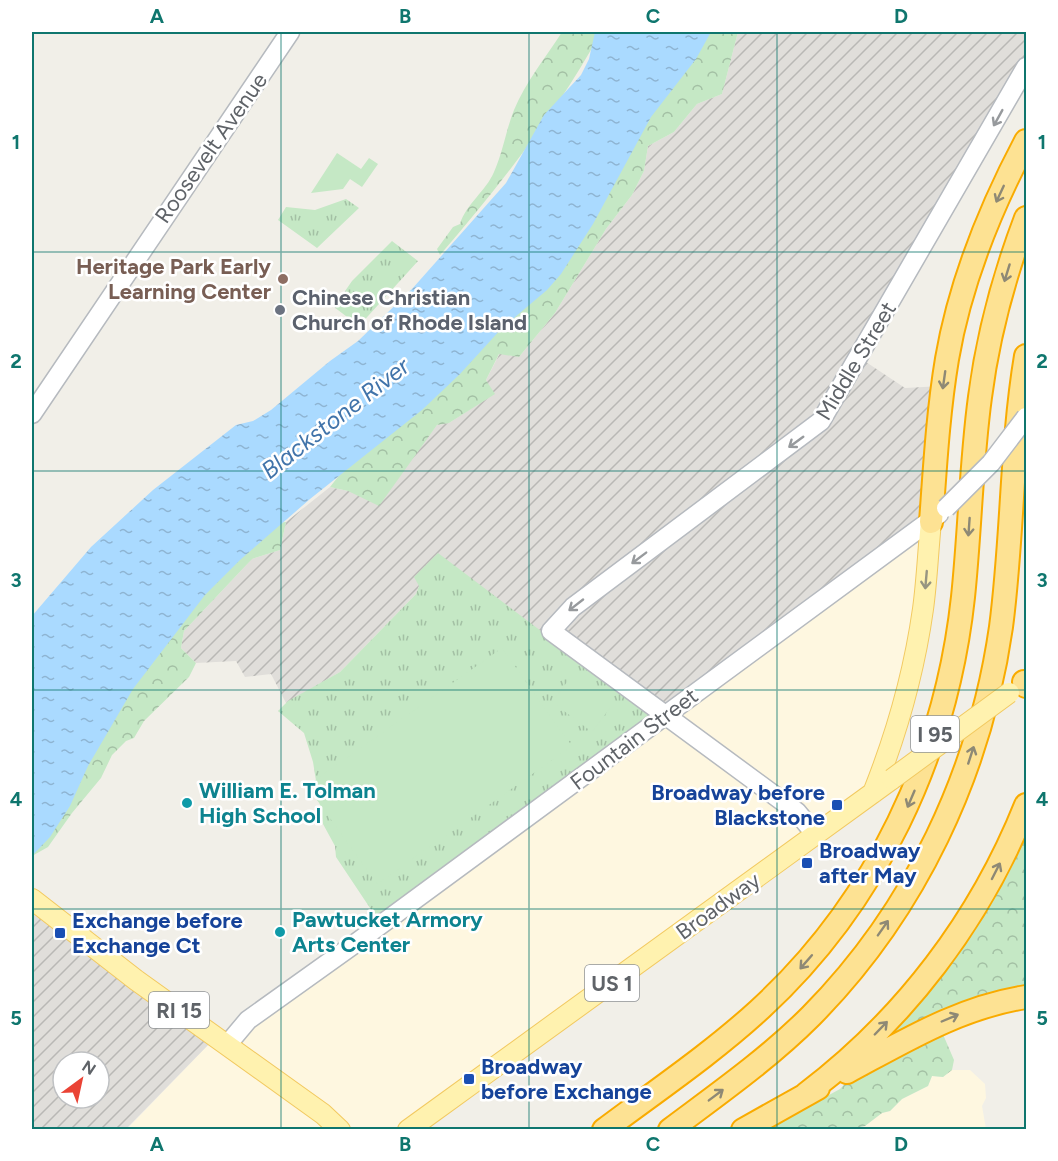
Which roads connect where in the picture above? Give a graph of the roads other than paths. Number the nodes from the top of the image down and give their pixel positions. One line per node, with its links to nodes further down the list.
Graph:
1 (290, 32): 6 (street, Roosevelt Avenue)
2 (1026, 67): 10 (street, Middle Street, one-way to 10)
3 (1026, 141): 8 (highway, one-way to 8)
4 (1026, 218): 20 (highway, I 95, one-way to 20)
5 (1026, 356): 21 (highway, I 95, one-way to 5)
6 (32, 414)
7 (1026, 417): 8 (street, Fountain Street, bridge)
8 (939, 515): 10 (street, Fountain Street); 11 (main road, one-way to 11)
9 (1022, 685): 11 (main road, Broadway / US 1, bridge)
10 (666, 715): 13 (street); 16 (street, Fountain Street)
11 (872, 794): 13 (main road, Broadway / US 1)
12 (1026, 805): 17 (highway, one-way to 12)
13 (816, 835): 19 (main road, Broadway / US 1)
14 (32, 899): 16 (main road, RI 15)
15 (1026, 997): 17 (highway, one-way to 15)
16 (227, 1045): 18 (main road, RI 15)
17 (806, 1094): 22 (highway)
18 (340, 1130)
19 (408, 1130)
20 (604, 1130)
21 (669, 1130)
22 (743, 1130)

